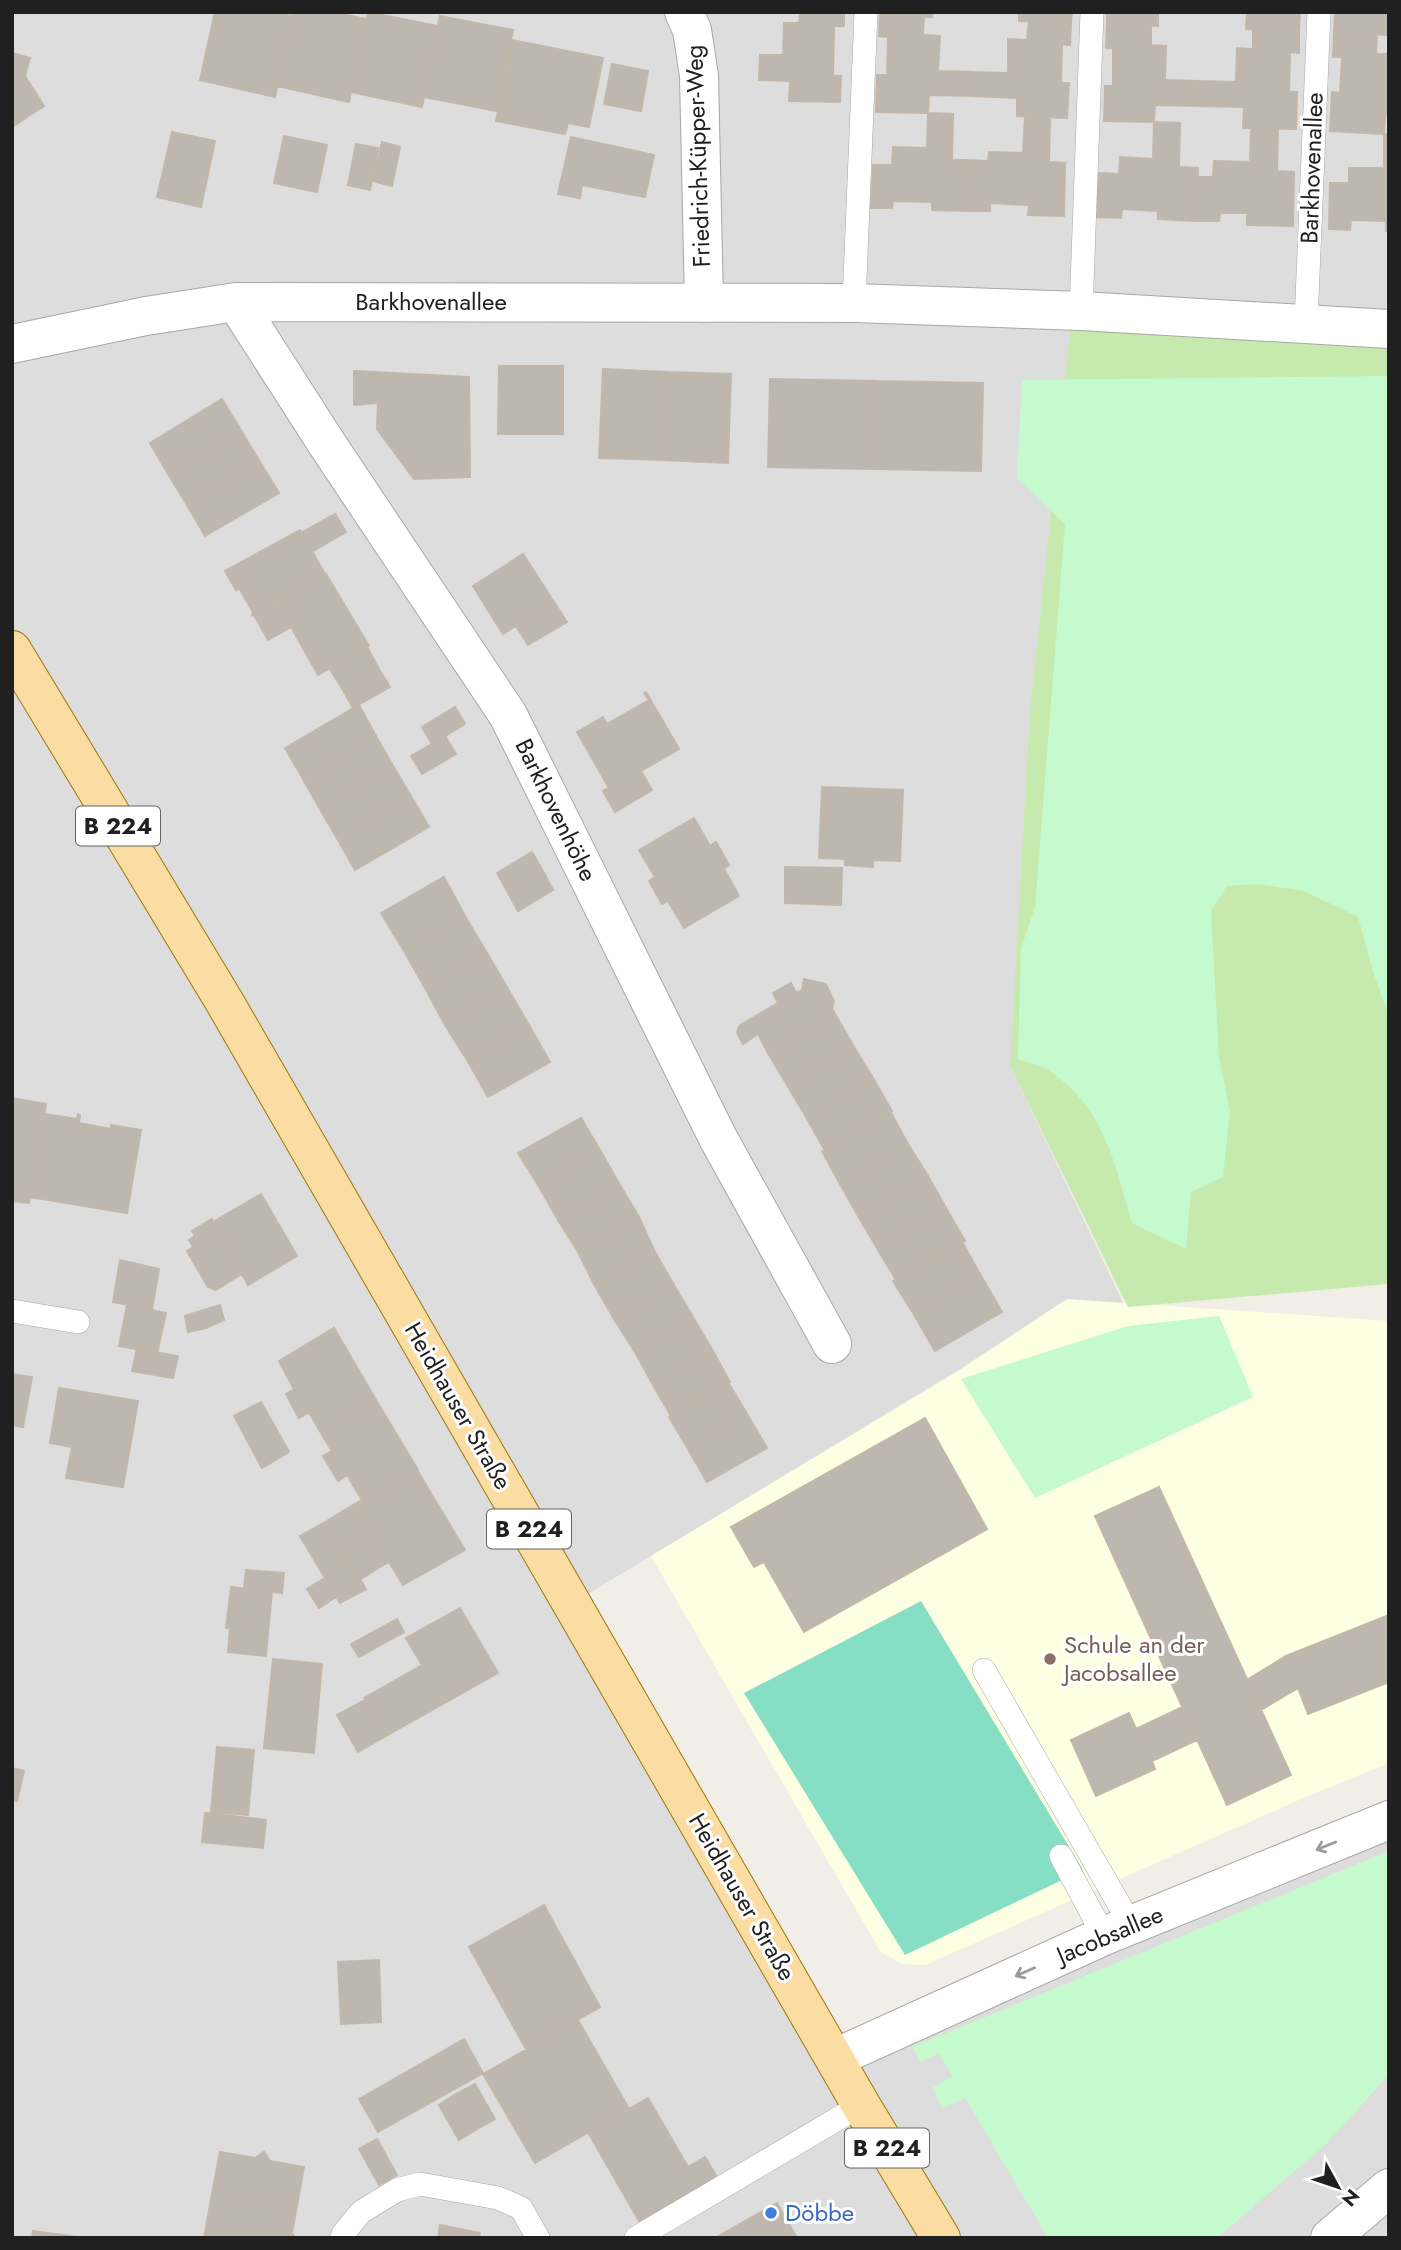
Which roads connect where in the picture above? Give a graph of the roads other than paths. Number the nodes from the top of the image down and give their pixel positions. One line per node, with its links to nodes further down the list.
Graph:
1 (684, 12): 6 (street, Friedrich-Küpper-Weg)
2 (866, 12): 7 (lane)
3 (1092, 12): 8 (lane)
4 (1319, 12): 9 (lane, Barkhovenallee)
5 (236, 302): 6 (street, Barkhovenallee); 11 (street, Barkhovenallee); 15 (street, Barkhovenhöhe)
6 (704, 303): 7 (street, Barkhovenallee)
7 (854, 303): 8 (street, Barkhovenallee)
8 (1082, 310): 9 (street, Barkhovenallee)
9 (1306, 323): 10 (street, Barkhovenallee)
10 (1389, 329)
11 (12, 344)
12 (12, 650): 20 (main road, Heidhauser Straße / B 224)
13 (12, 1311): 14 (lane)
14 (78, 1322)
15 (832, 1344)
16 (984, 1670): 19 (lane)
17 (1389, 1820): 19 (street, Jacobsallee, one-way to 19)
18 (1061, 1856): 19 (lane)
19 (1117, 1931): 20 (street, Jacobsallee, one-way to 20)
20 (835, 2058): 21 (main road, Heidhauser Straße / B 224)
21 (862, 2105): 25 (lane); 26 (main road, Heidhauser Straße / B 224)
22 (1389, 2188): 27 (street)
23 (342, 2238): 24 (lane)
24 (538, 2238)
25 (636, 2238)
26 (940, 2238)
27 (1330, 2238)

